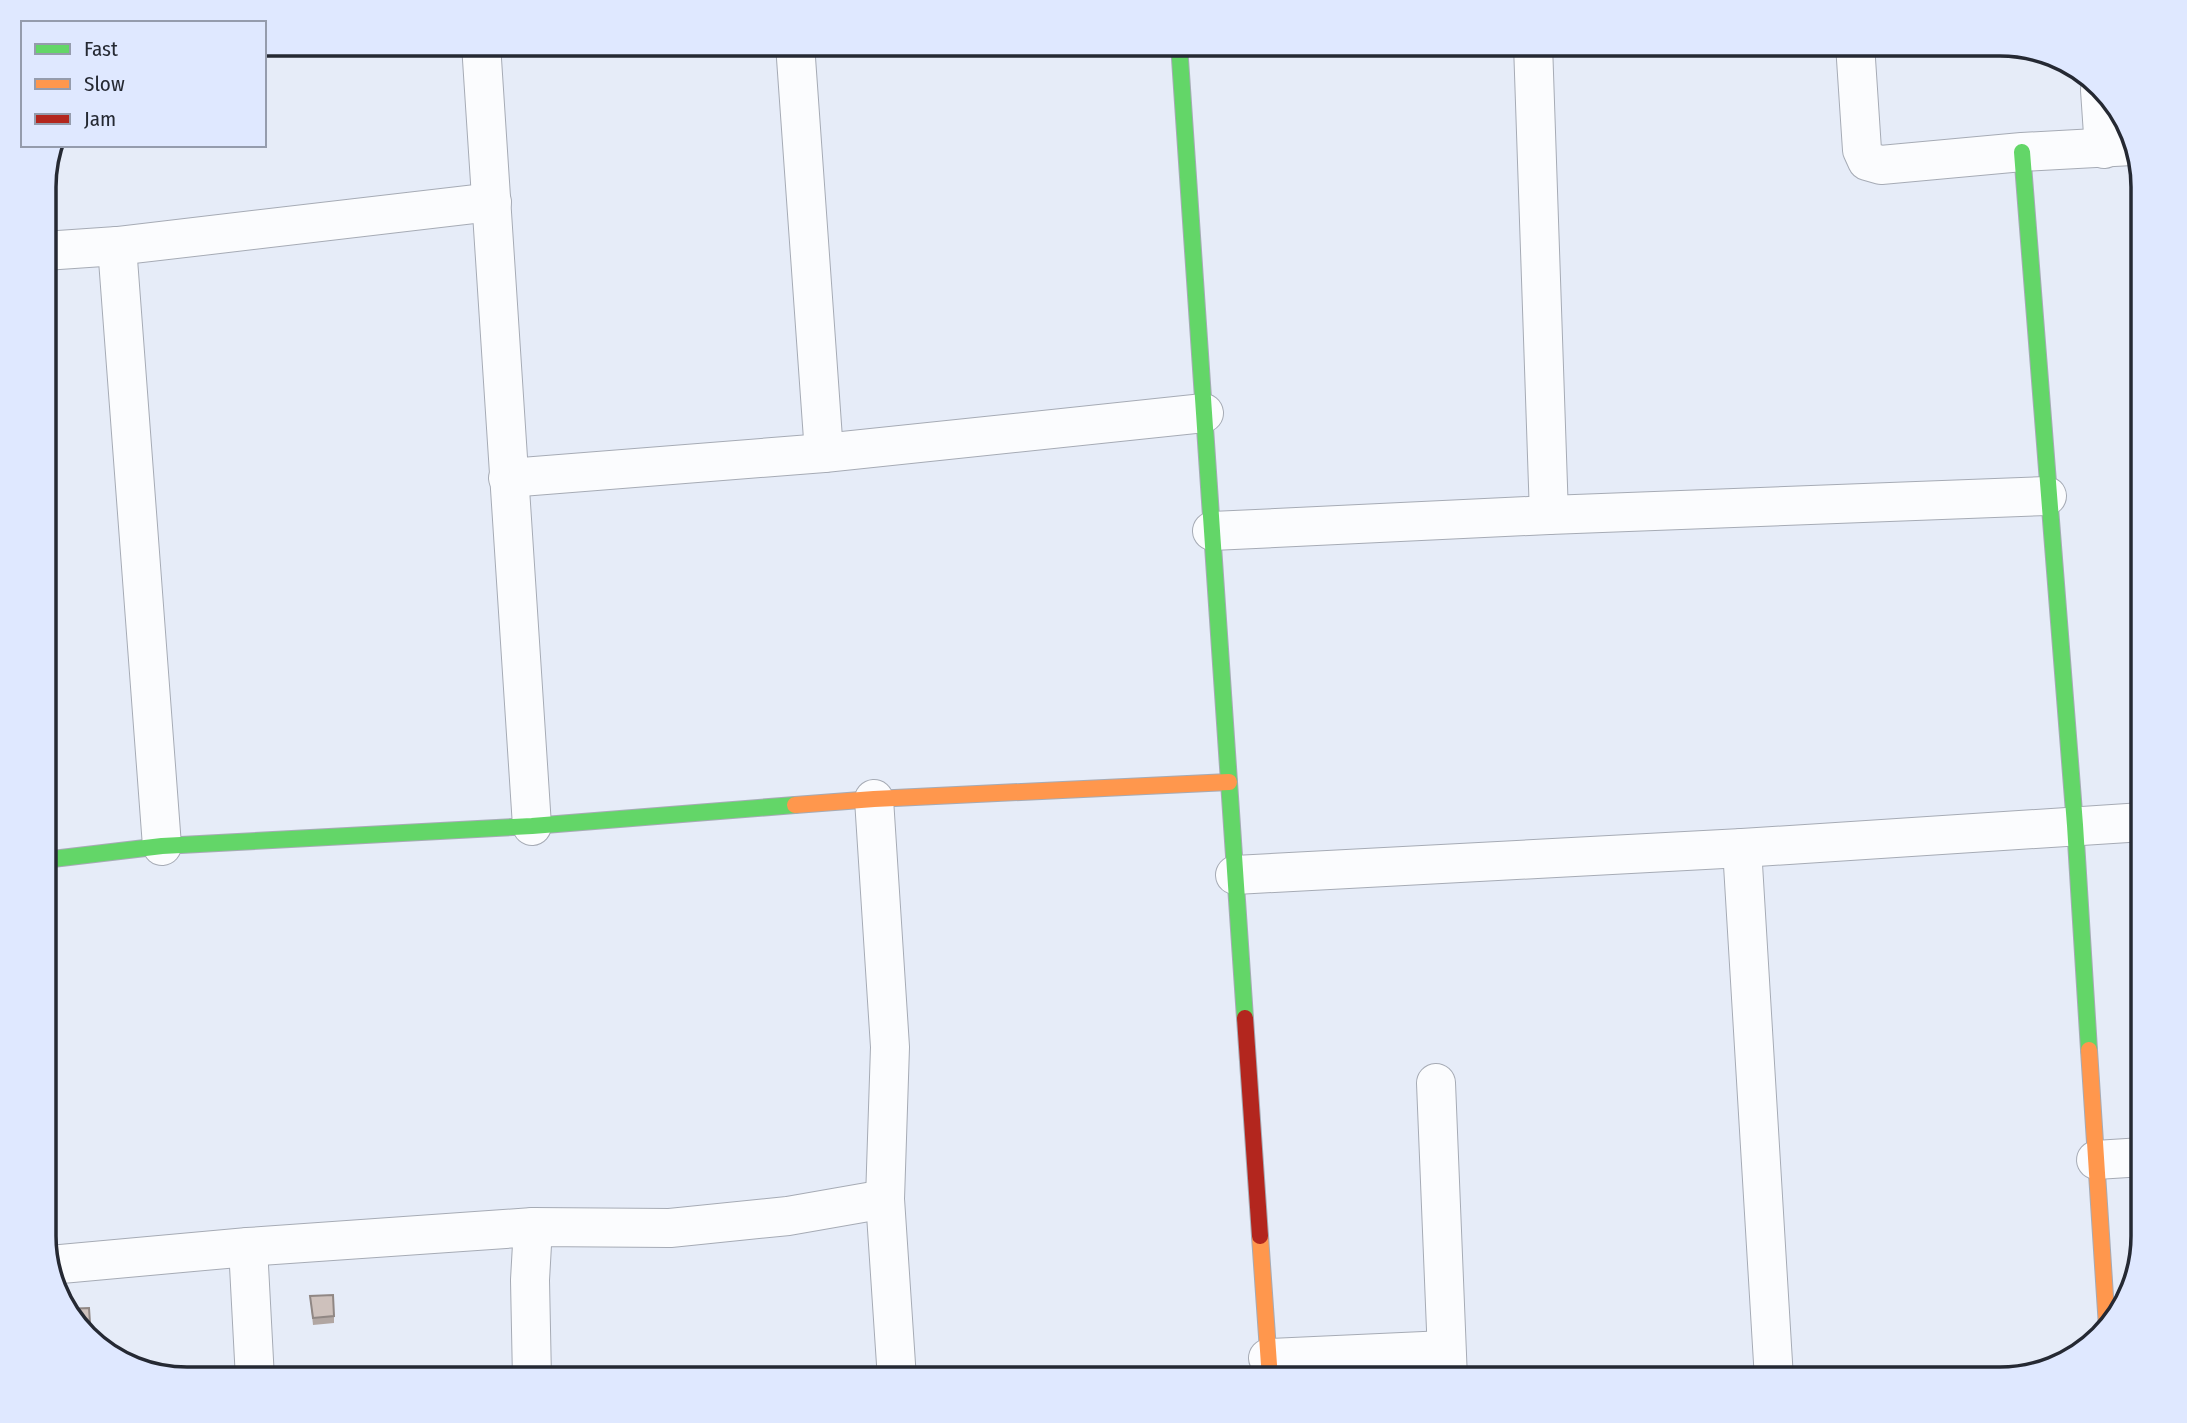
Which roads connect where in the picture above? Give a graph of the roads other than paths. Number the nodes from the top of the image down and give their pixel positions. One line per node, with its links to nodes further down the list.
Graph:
1 (482, 56): 9 (street)
2 (796, 56): 13 (street)
3 (1180, 56): 12 (street)
4 (1533, 56): 16 (street)
5 (1856, 56): 8 (street)
6 (2107, 111): 7 (street)
7 (2118, 148): 8 (street)
8 (2022, 152): 15 (street)
9 (492, 202): 10 (street); 14 (street)
10 (117, 246): 11 (street); 23 (street)
11 (56, 250)
12 (1204, 413): 13 (street); 17 (street)
13 (824, 453): 14 (street)
14 (508, 478): 22 (street)
15 (2047, 496): 16 (street); 21 (street)
16 (1549, 515): 17 (street)
17 (1212, 531): 18 (street)
18 (1229, 782): 19 (street); 26 (street)
19 (874, 799): 22 (street); 30 (street)
20 (2131, 823): 21 (street)
21 (2075, 825): 24 (street); 29 (street)
22 (532, 826): 23 (street)
23 (162, 846): 25 (street)
24 (1742, 848): 26 (street); 41 (street)
25 (56, 859)
26 (1235, 875): 39 (street)
27 (1436, 1083): 35 (street)
28 (2131, 1158): 29 (street)
29 (2096, 1160): 34 (street)
30 (884, 1199): 31 (street); 38 (street)
31 (533, 1227): 32 (street); 37 (street)
32 (248, 1247): 33 (street); 36 (street)
33 (59, 1264)
34 (2106, 1312)
35 (1447, 1365): 40 (street)
36 (254, 1367)
37 (532, 1367)
38 (896, 1367)
39 (1269, 1367)
40 (1328, 1367)
41 (1773, 1367)

